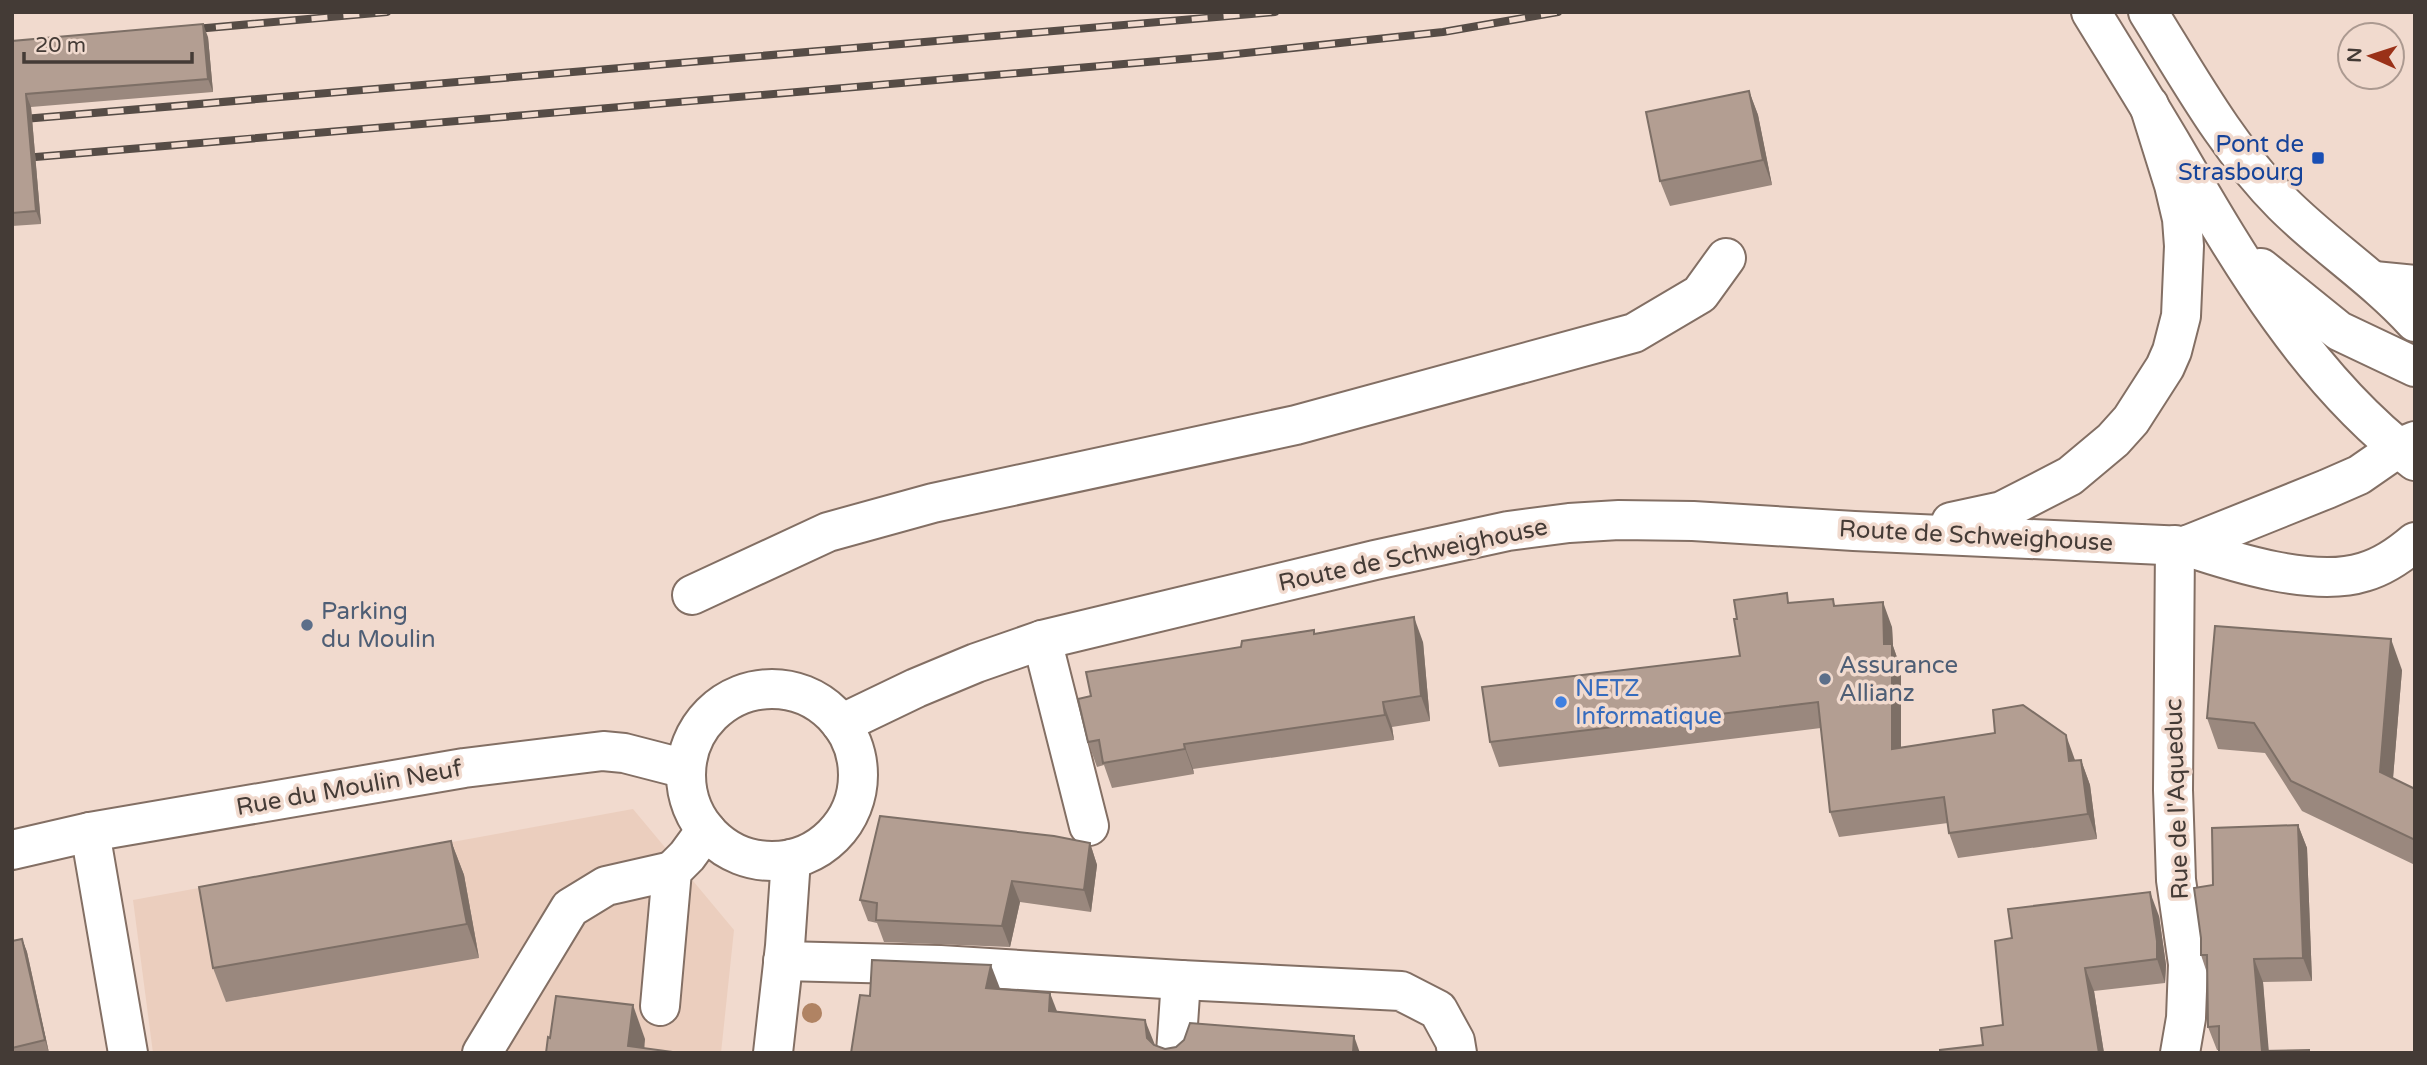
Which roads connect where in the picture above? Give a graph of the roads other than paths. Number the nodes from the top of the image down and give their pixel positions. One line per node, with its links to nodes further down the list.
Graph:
1 (2091, 12): 3 (main road)
2 (2148, 12): 6 (main road)
3 (2141, 92): 4 (main road); 11 (main road)
4 (2229, 242): 9 (main road); 10 (main road)
5 (1726, 258): 14 (main road)
6 (2374, 281): 7 (main road); 8 (main road)
7 (2415, 285)
8 (2415, 322)
9 (2415, 367)
10 (2409, 450): 13 (main road)
11 (1854, 531): 13 (main road, Route de Schweighouse); 15 (main road, Route de Schweighouse)
12 (2415, 542): 13 (main road, Route de Schweighouse)
13 (2180, 545): 32 (main road, Rue de l'Aqueduc)
14 (692, 595)
15 (1042, 640): 16 (main road, Route de Schweighouse); 18 (main road)
16 (841, 724): 17 (main road); 22 (main road)
17 (686, 769): 19 (main road); 20 (main road, Rue du Moulin Neuf)
18 (1089, 827)
19 (706, 830): 22 (main road); 23 (main road)
20 (90, 832): 21 (main road, Rue du Moulin Neuf); 27 (main road)
21 (12, 850)
22 (791, 859): 24 (main road)
23 (672, 871): 26 (main road); 28 (main road)
24 (783, 961): 25 (main road); 29 (main road)
25 (1181, 980): 30 (main road); 31 (main road)
26 (660, 1006)
27 (128, 1053)
28 (482, 1053)
29 (772, 1053)
30 (1176, 1053)
31 (1457, 1053)
32 (2180, 1053)

